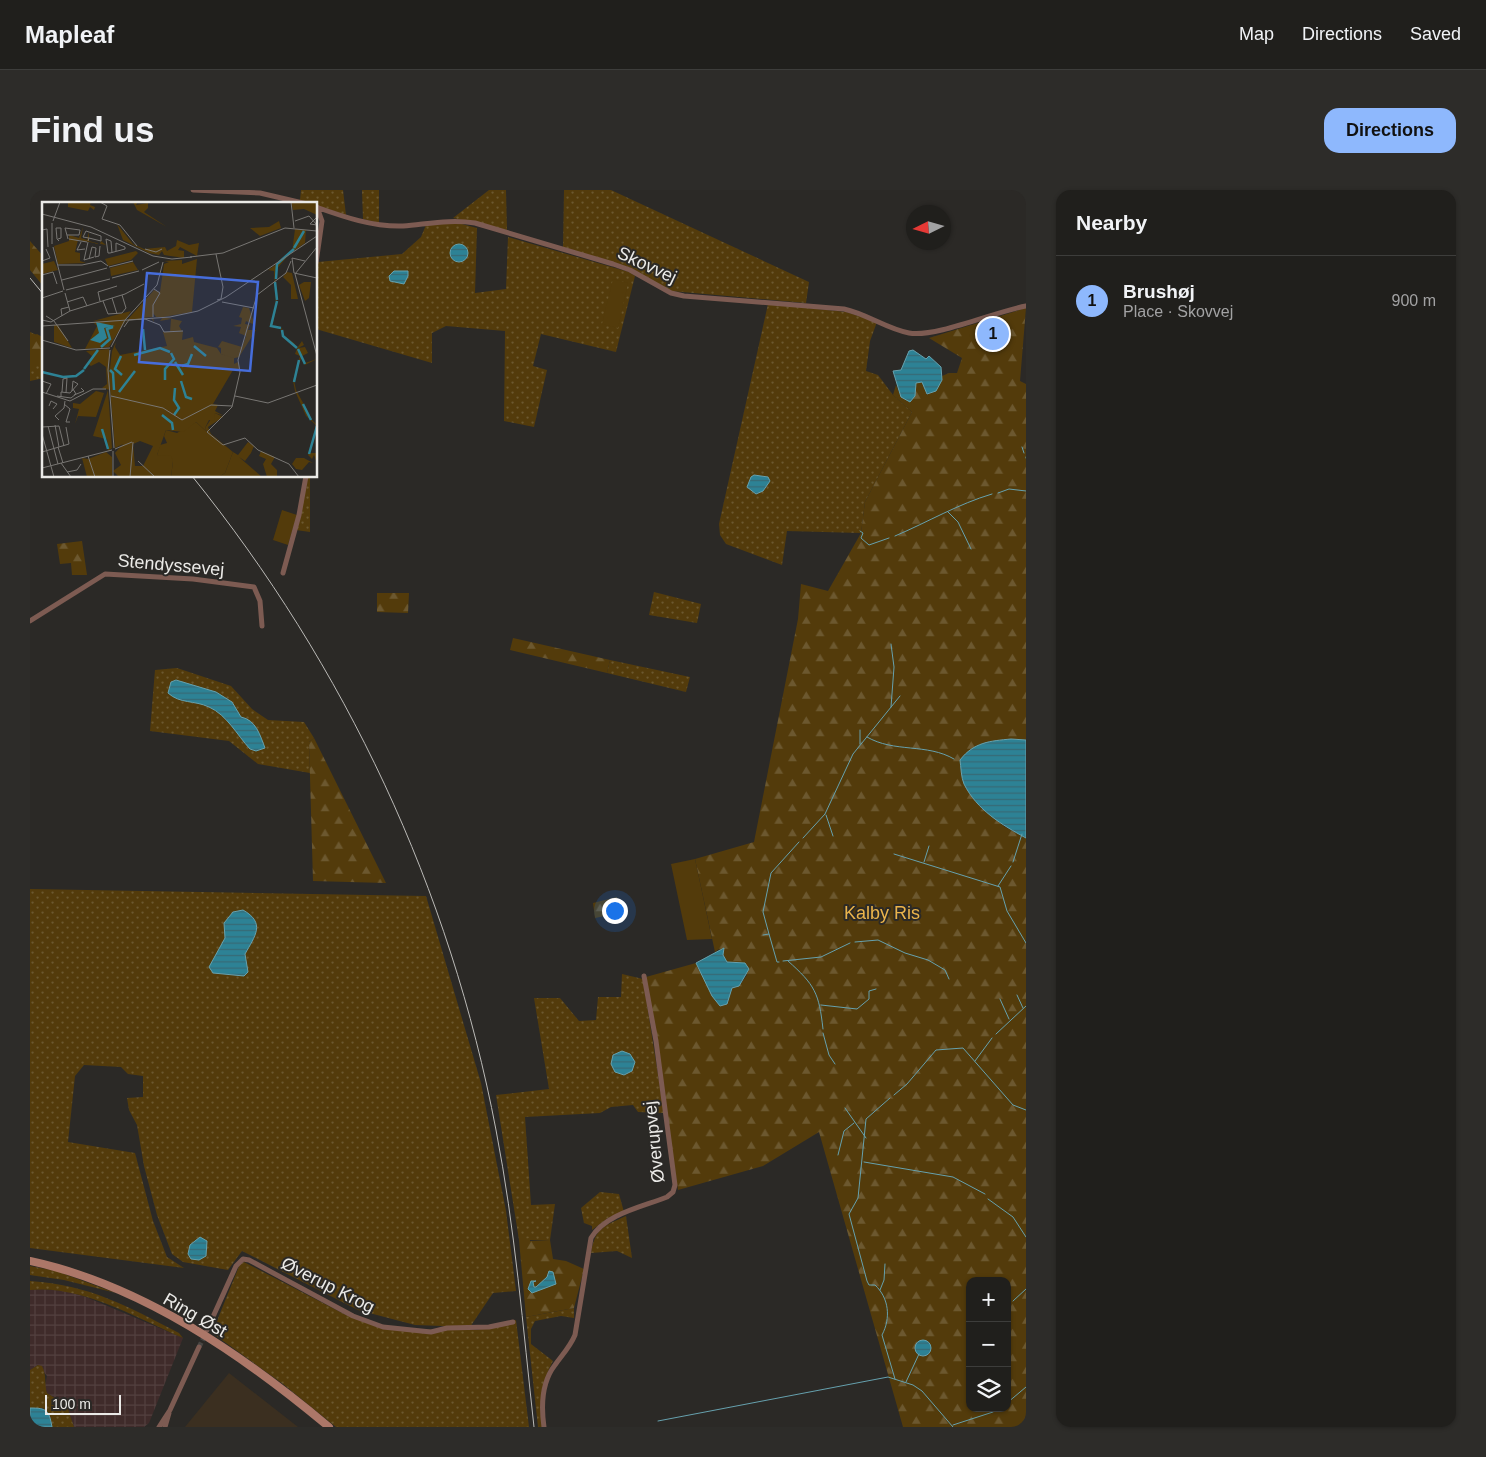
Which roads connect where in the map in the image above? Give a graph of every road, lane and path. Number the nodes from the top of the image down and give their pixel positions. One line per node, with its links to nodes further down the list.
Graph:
1 (193, 190): 2 (street)
2 (298, 202)
3 (318, 208): 5 (street, Skovvej)
4 (318, 212): 6 (street)
5 (331, 212): 6 (street); 8 (street, Skovvej)
6 (322, 221): 7 (street)
7 (318, 249)
8 (1026, 306)
9 (306, 478): 10 (street)
10 (283, 573)
11 (30, 621): 12 (street, Stendyssevej)
12 (262, 626)
13 (644, 976): 22 (street, Øverupvej)
14 (30, 1261): 21 (main road, Ring Øst)
15 (513, 1322): 16 (street, Øverup Krog)
16 (207, 1330)
17 (199, 1347): 18 (street)
18 (170, 1410): 19 (street); 20 (street)
19 (159, 1427)
20 (165, 1427)
21 (329, 1427)
22 (544, 1427)

